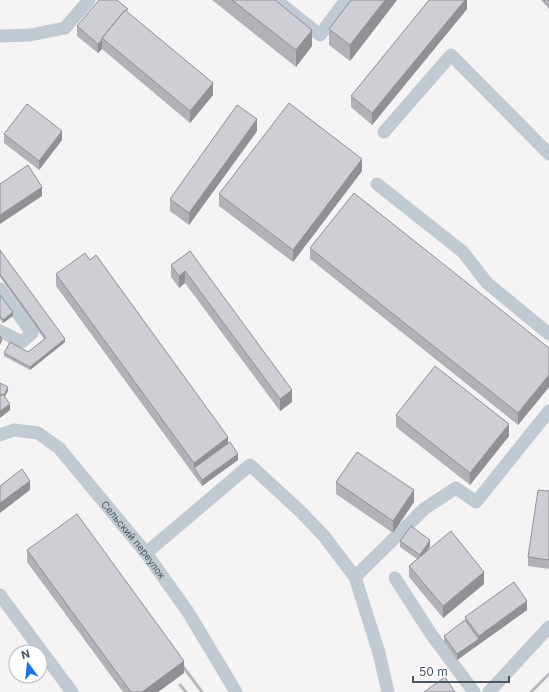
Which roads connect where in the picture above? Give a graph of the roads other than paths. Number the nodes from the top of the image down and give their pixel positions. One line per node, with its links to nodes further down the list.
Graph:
1 (89, 0): 4 (street)
2 (276, 0): 3 (street)
3 (346, 0)
4 (0, 36)
5 (384, 132): 6 (street)
6 (549, 154)
7 (376, 184): 10 (street)
8 (0, 289): 9 (street)
9 (0, 331)
10 (549, 334)
11 (549, 411): 14 (street)
12 (0, 435): 13 (street, Сельский переулок)
13 (146, 553): 14 (street); 19 (street, Сельский переулок)
14 (355, 577): 20 (street)
15 (395, 578): 21 (street)
16 (0, 596): 18 (street)
17 (549, 628): 22 (street)
18 (72, 692)
19 (236, 692)
20 (388, 692)
21 (474, 692)
22 (489, 692)

